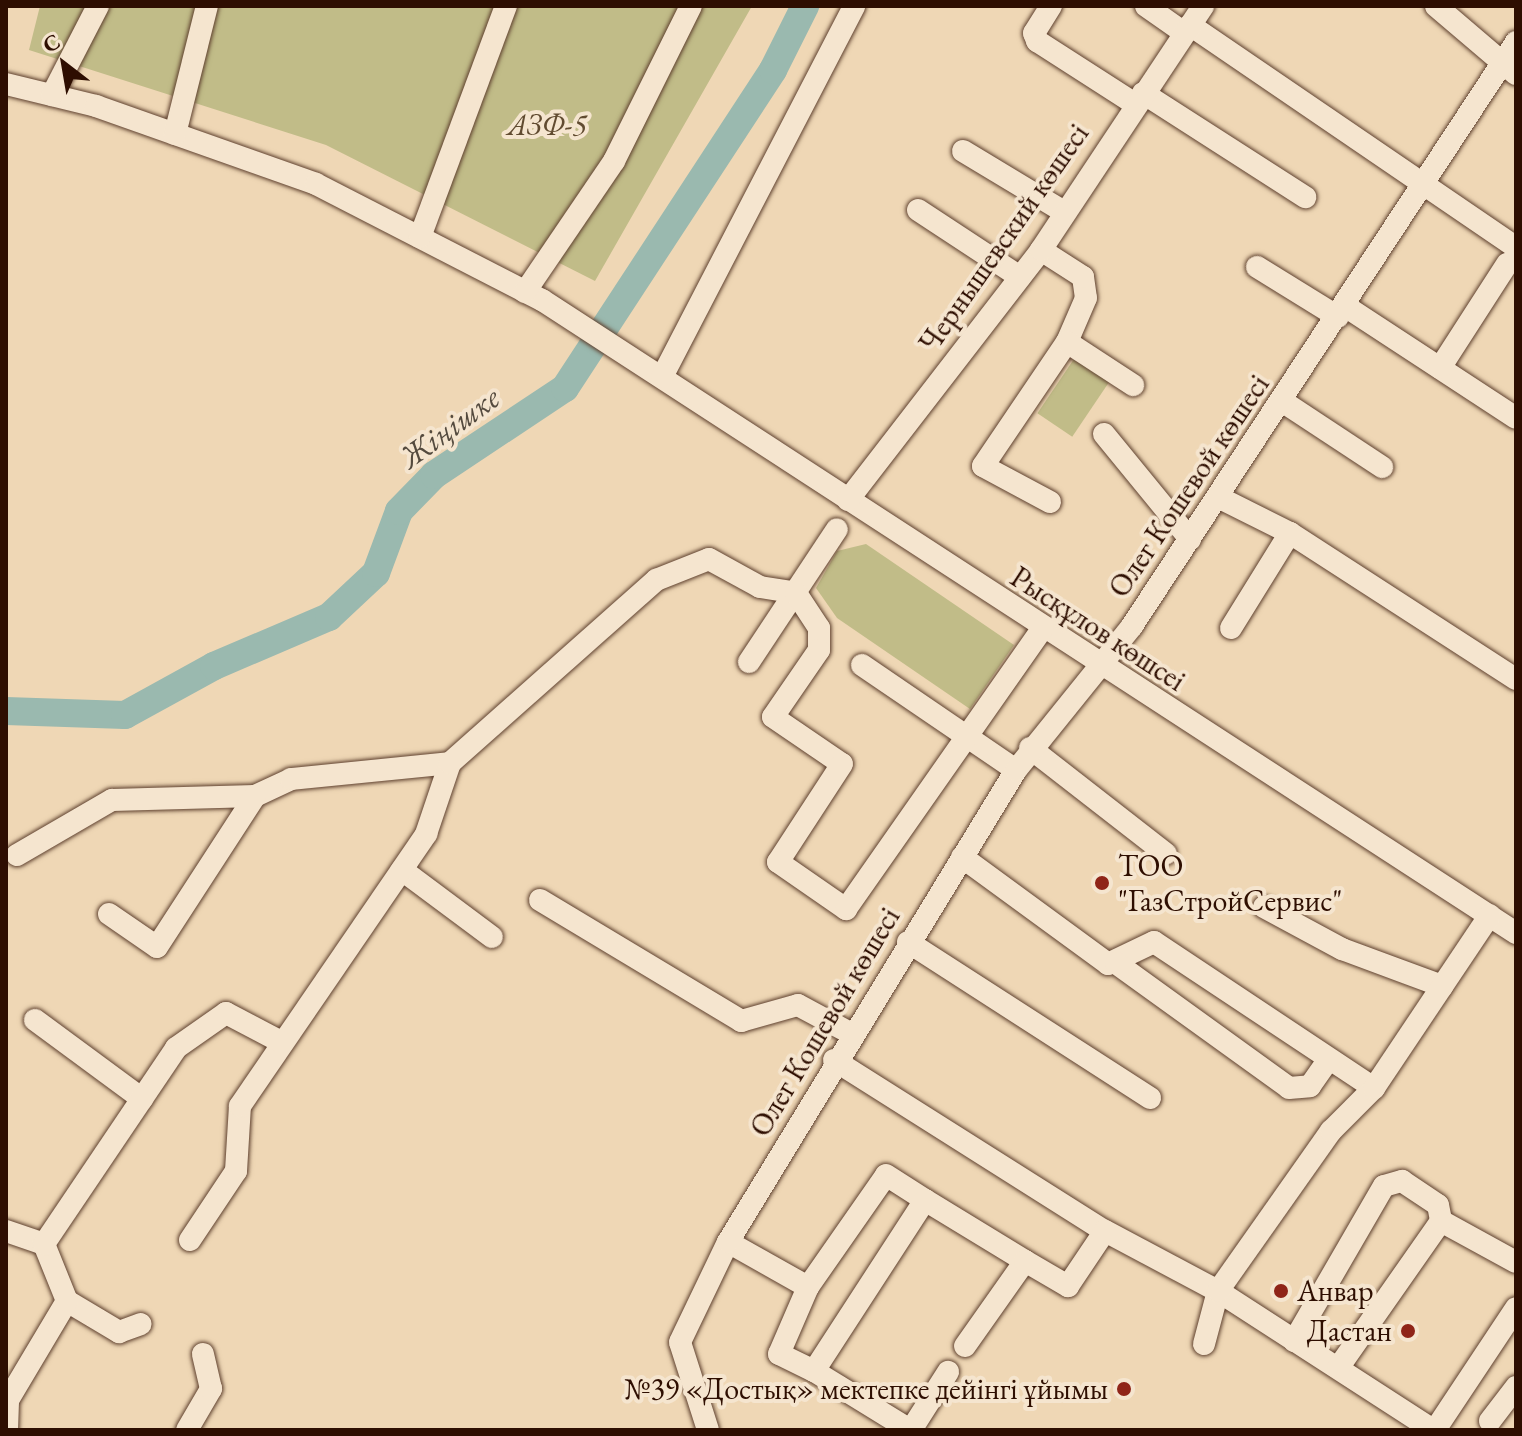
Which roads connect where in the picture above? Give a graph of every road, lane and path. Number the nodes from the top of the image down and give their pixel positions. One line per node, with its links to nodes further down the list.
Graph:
1 (98, 6): 13 (street)
2 (207, 6): 15 (street)
3 (506, 6): 21 (street)
4 (691, 6): 26 (street)
5 (854, 6): 30 (street)
6 (1051, 6): 14 (street)
7 (1146, 6): 9 (street)
8 (1436, 6): 11 (street)
9 (1192, 21): 14 (street, Чернышевский көшесі); 17 (street)
10 (1516, 42): 11 (street, Олег Кошевой көшесі)
11 (1509, 70): 17 (street, Олег Кошевой көшесі)
12 (6, 84): 13 (street, Рысқұлов көшсеі)
13 (52, 95): 15 (street, Рысқұлов көшсеі)
14 (1139, 99): 18 (street); 20 (street, Чернышевский көшесі)
15 (175, 134): 21 (street, Рысқұлов көшсеі)
16 (963, 151): 20 (street)
17 (1421, 186): 23 (street); 27 (street, Олег Кошевой көшесі)
18 (1305, 197)
19 (918, 210): 25 (street)
20 (1064, 212): 22 (street, Чернышевский көшесі)
21 (420, 237): 26 (street, Рысқұлов көшсеі)
22 (1041, 250): 25 (street, Чернышевский көшесі); 28 (street)
23 (1511, 255): 29 (street)
24 (1257, 267): 27 (street)
25 (1020, 277): 37 (street, Чернышевский көшесі)
26 (534, 296): 30 (street, Рысқұлов көшсеі)
27 (1342, 311): 29 (street); 32 (street, Олег Кошевой көшесі)
28 (1067, 342): 31 (street); 38 (street)
29 (1440, 368): 33 (street)
30 (656, 374): 37 (street, Рысқұлов көшсеі)
31 (1133, 385)
32 (1282, 401): 35 (street); 36 (street, Олег Кошевой көшесі)
33 (1516, 418)
34 (1104, 434): 41 (street)
35 (1382, 467)
36 (1218, 497): 40 (street); 41 (street, Олег Кошевой көшесі)
37 (848, 500): 39 (street, Рысқұлов көшсеі)
38 (1050, 502)
39 (870, 515): 42 (street); 44 (street, Рысқұлов көшсеі)
40 (1290, 533): 43 (street); 48 (street)
41 (1190, 539): 45 (street, Олег Кошевой көшесі)
42 (796, 593): 46 (street); 49 (street); 51 (street)
43 (1231, 628)
44 (1042, 629): 45 (street, Рысқұлов көшсеі); 49 (street)
45 (1100, 661): 50 (street, Олег Кошевой көшесі); 61 (street, Рысқұлов көшсеі)
46 (749, 662)
47 (862, 665): 49 (street)
48 (1516, 679)
49 (966, 736): 52 (street)
50 (1030, 748): 52 (street, Олег Кошевой көшесі); 54 (street)
51 (450, 763): 53 (street); 57 (street)
52 (1016, 770): 56 (street, Олег Кошевой көшесі)
53 (255, 796): 55 (street); 60 (street)
54 (1166, 854)
55 (17, 855)
56 (962, 857): 64 (street, Олег Кошевой көшесі); 65 (street)
57 (402, 870): 63 (street); 69 (street)
58 (540, 900): 68 (street)
59 (1264, 907): 66 (street)
60 (109, 914)
61 (1490, 915): 62 (street, Рысқұлов көшсеі); 66 (street)
62 (1516, 933)
63 (492, 937)
64 (908, 942): 68 (street, Олег Кошевой көшесі); 73 (street)
65 (1116, 963): 70 (street); 70 (street)
66 (1442, 986): 72 (street)
67 (35, 1020): 74 (street)
68 (852, 1034): 71 (street, Олег Кошевой көшесі)
69 (283, 1043): 74 (street); 79 (street)
70 (1329, 1059): 72 (street)
71 (834, 1060): 78 (street); 80 (street, Олег Кошевой көшесі)
72 (1374, 1088): 85 (street)
73 (1150, 1098)
74 (142, 1099): 81 (street)
75 (925, 1200): 82 (street); 84 (street); 94 (street)
76 (1441, 1221): 83 (street); 89 (street); 93 (street)
77 (6, 1231): 81 (street)
78 (1105, 1231): 82 (street); 85 (street)
79 (190, 1240)
80 (728, 1242): 84 (street); 98 (street, Олег Кошевой көшесі)
81 (44, 1244): 86 (street)
82 (1025, 1261): 91 (street)
83 (1516, 1262)
84 (808, 1287): 94 (street)
85 (1218, 1291): 89 (street); 90 (street)
86 (67, 1301): 88 (street); 99 (street)
87 (1516, 1308): 102 (street)
88 (141, 1324)
89 (1294, 1341): 93 (street)
90 (1204, 1344)
91 (965, 1346)
92 (203, 1354): 100 (street)
93 (1338, 1368): 102 (street)
94 (814, 1371): 101 (street)
95 (948, 1372): 101 (street)
96 (1516, 1387): 97 (street)
97 (1490, 1421)
98 (716, 1428)
99 (7, 1430)
100 (187, 1430)
101 (910, 1430)
102 (1434, 1430)

